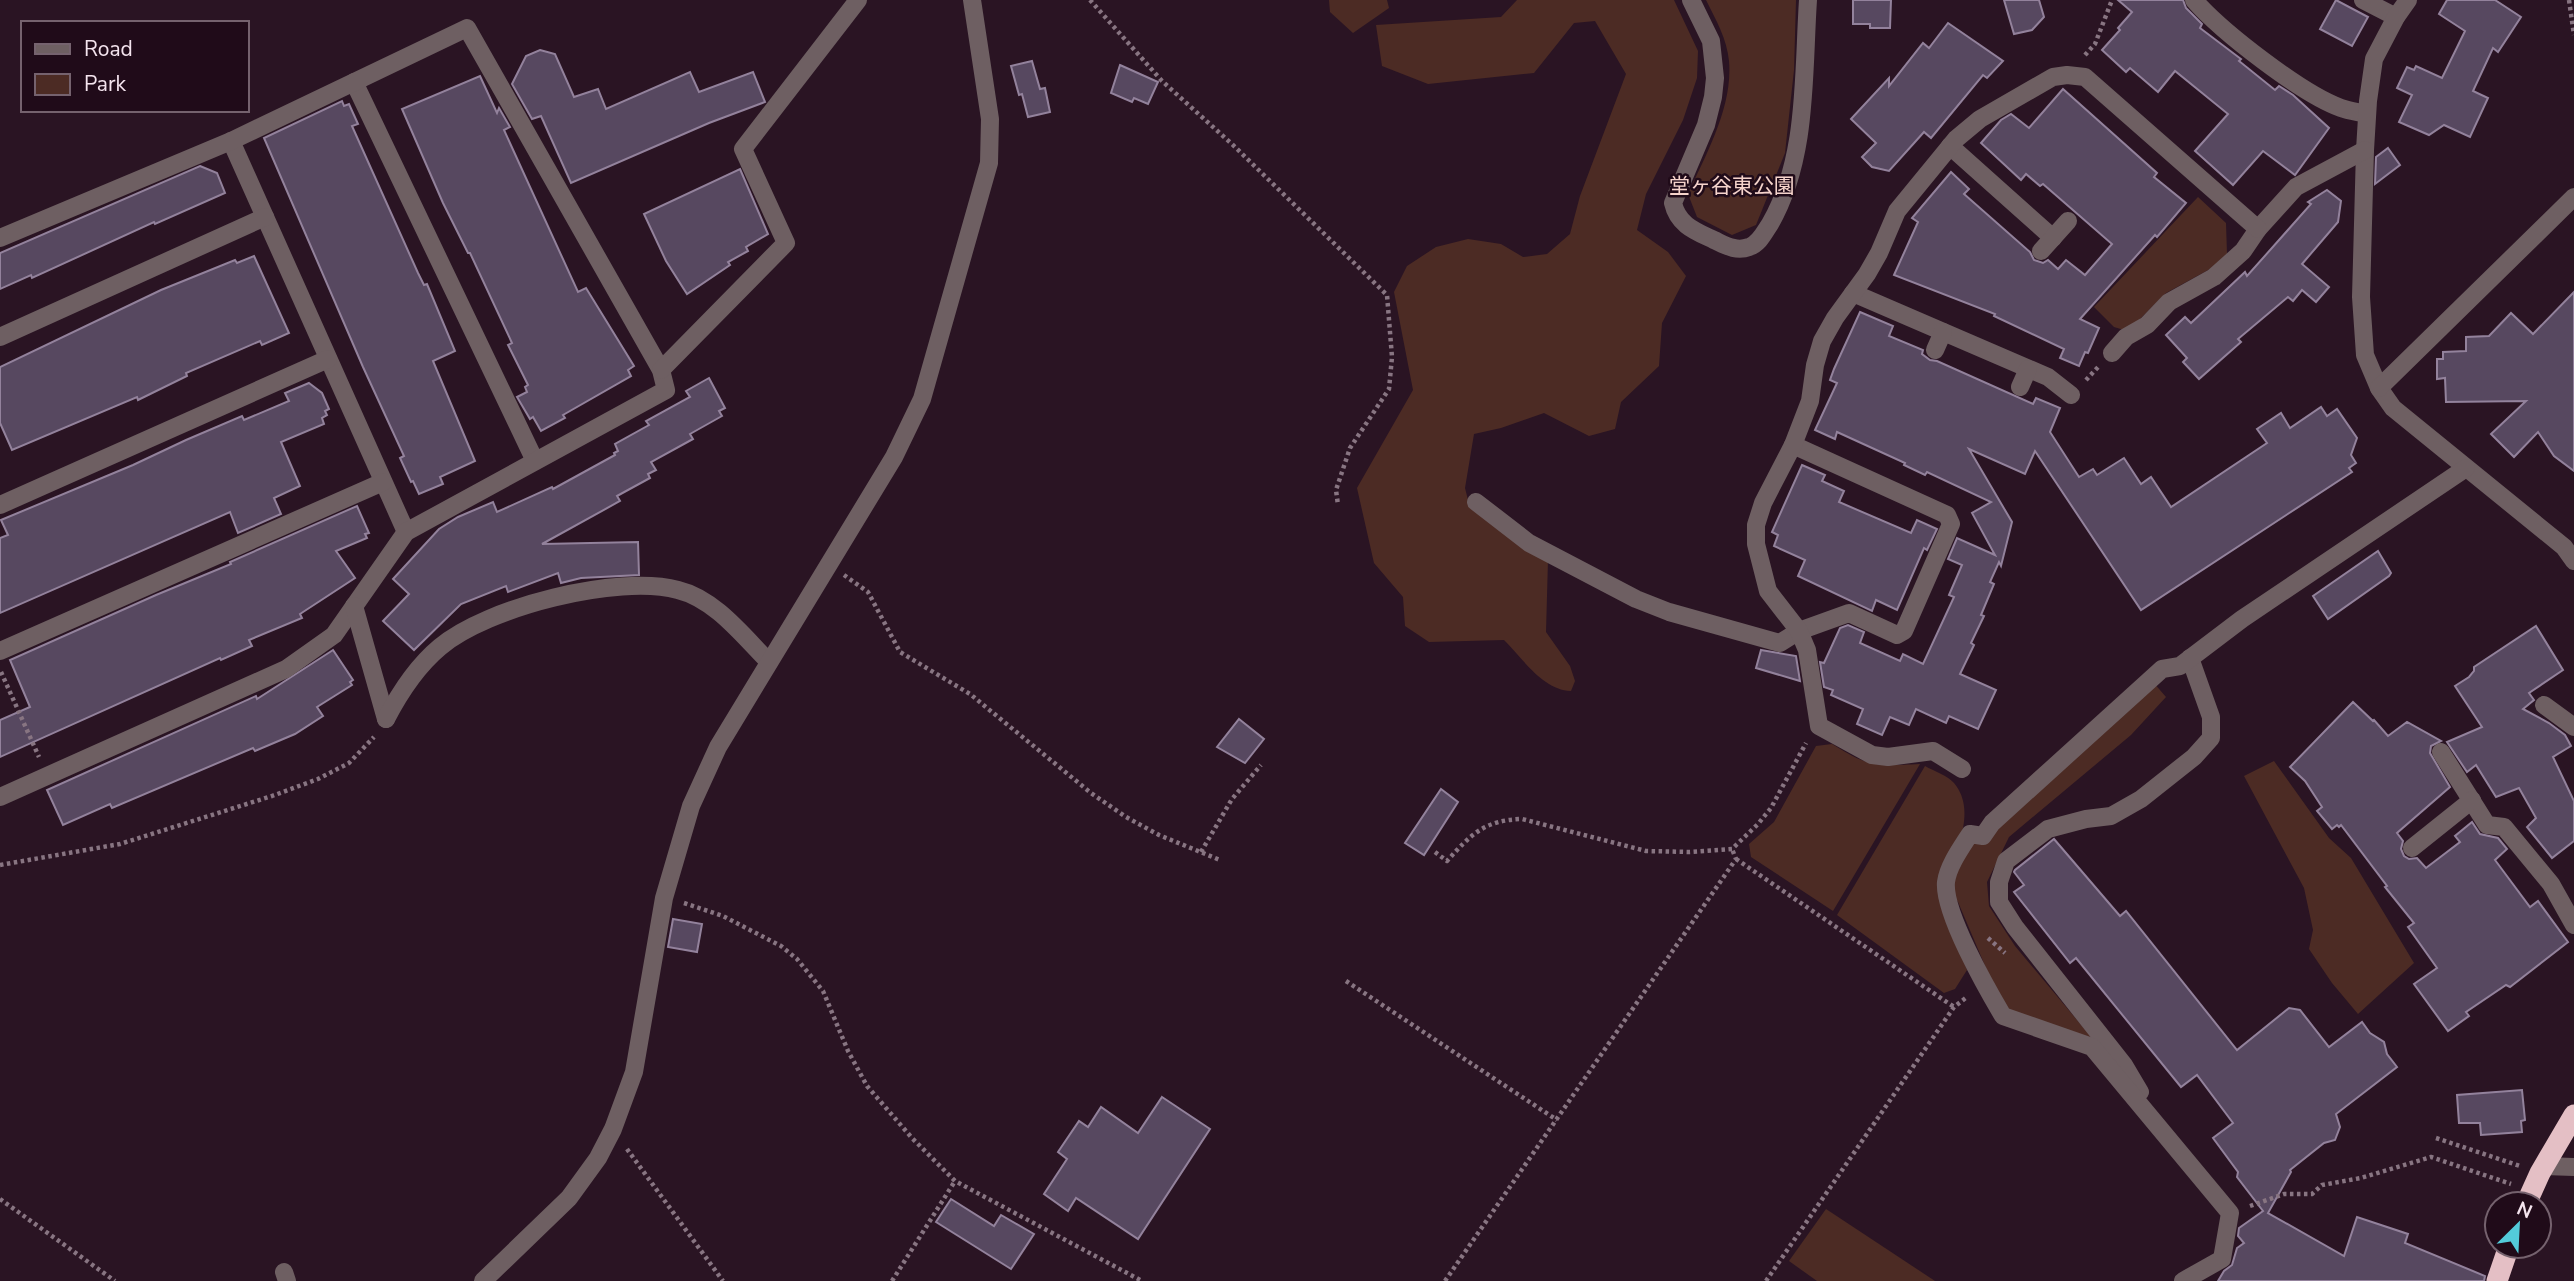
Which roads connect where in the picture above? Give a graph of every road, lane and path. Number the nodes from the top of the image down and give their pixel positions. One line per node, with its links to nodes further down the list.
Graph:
1 (858, 0): 33 (street)
2 (972, 0): 46 (street)
3 (1090, 0): 43 (path)
4 (1691, 0): 5 (street)
5 (1808, 0)
6 (2112, 0): 13 (path)
7 (2194, 0): 15 (street)
8 (2364, 0): 11 (street)
9 (2408, 0): 11 (street)
10 (2570, 0): 12 (path)
11 (2396, 17): 15 (street)
12 (2574, 35)
13 (2095, 44)
14 (354, 82): 16 (street); 33 (street); 38 (street)
15 (2367, 114): 18 (street)
16 (231, 141): 20 (street); 23 (street)
17 (1950, 146): 22 (street); 24 (street); 26 (street)
18 (2365, 150): 22 (street); 35 (street)
19 (2574, 197): 35 (street)
20 (265, 218): 28 (street); 31 (street)
21 (2068, 221): 24 (street)
22 (2258, 229): 30 (street)
23 (0, 238)
24 (2053, 238): 25 (street)
25 (2041, 251)
26 (1853, 293): 27 (street); 37 (street)
27 (1943, 332): 29 (street); 32 (street)
28 (0, 337)
29 (1935, 350)
30 (2112, 353): 36 (path)
31 (328, 359): 40 (street); 42 (street)
32 (2028, 369): 34 (street); 36 (street)
33 (661, 370): 38 (street)
34 (2020, 387)
35 (2379, 388): 39 (street)
36 (2071, 395)
37 (1793, 445): 48 (street); 48 (street)
38 (536, 461): 44 (street)
39 (2466, 468): 45 (street); 50 (street)
40 (383, 482): 44 (street); 49 (street)
41 (1476, 502): 48 (street)
42 (0, 505)
43 (1338, 505)
44 (406, 532): 47 (street)
45 (2571, 549)
46 (829, 566): 51 (street); 65 (path)
47 (354, 606): 54 (street); 60 (street)
48 (1799, 631): 55 (street)
49 (0, 652)
50 (2190, 658): 73 (street); 78 (street)
51 (769, 662): 54 (street); 70 (street)
52 (0, 669): 60 (path)
53 (2544, 705): 56 (street)
54 (386, 719): 69 (path)
55 (1819, 726): 59 (street); 64 (path)
56 (2574, 727)
57 (2441, 752): 62 (street)
58 (1261, 765): 65 (path)
59 (1962, 769)
60 (48, 776): 61 (street)
61 (0, 797)
62 (2472, 800): 63 (street); 71 (street)
63 (2412, 848)
64 (1732, 849): 66 (path); 67 (path)
65 (1201, 852): 68 (path)
66 (1435, 852)
67 (1736, 859): 74 (path); 76 (path)
68 (1220, 860)
69 (0, 865)
70 (664, 898): 77 (street); 81 (path)
71 (2574, 925)
72 (1346, 981): 76 (path)
73 (1984, 983): 74 (path); 78 (street)
74 (1954, 1007): 92 (path)
75 (2574, 1115): 82 (highway)
76 (1557, 1120): 91 (path)
77 (612, 1129): 87 (street); 88 (path)
78 (2164, 1135): 84 (street)
79 (2436, 1138): 82 (path)
80 (2574, 1167): 82 (street)
81 (955, 1181): 89 (path); 90 (path)
82 (2536, 1183): 84 (path)
83 (0, 1199): 86 (path)
84 (2230, 1213): 93 (street)
85 (2504, 1260): 94 (highway)
86 (115, 1281)
87 (482, 1281)
88 (723, 1281)
89 (892, 1281)
90 (1142, 1281)
91 (1446, 1281)
92 (1766, 1281)
93 (2183, 1281)
94 (2497, 1281)

